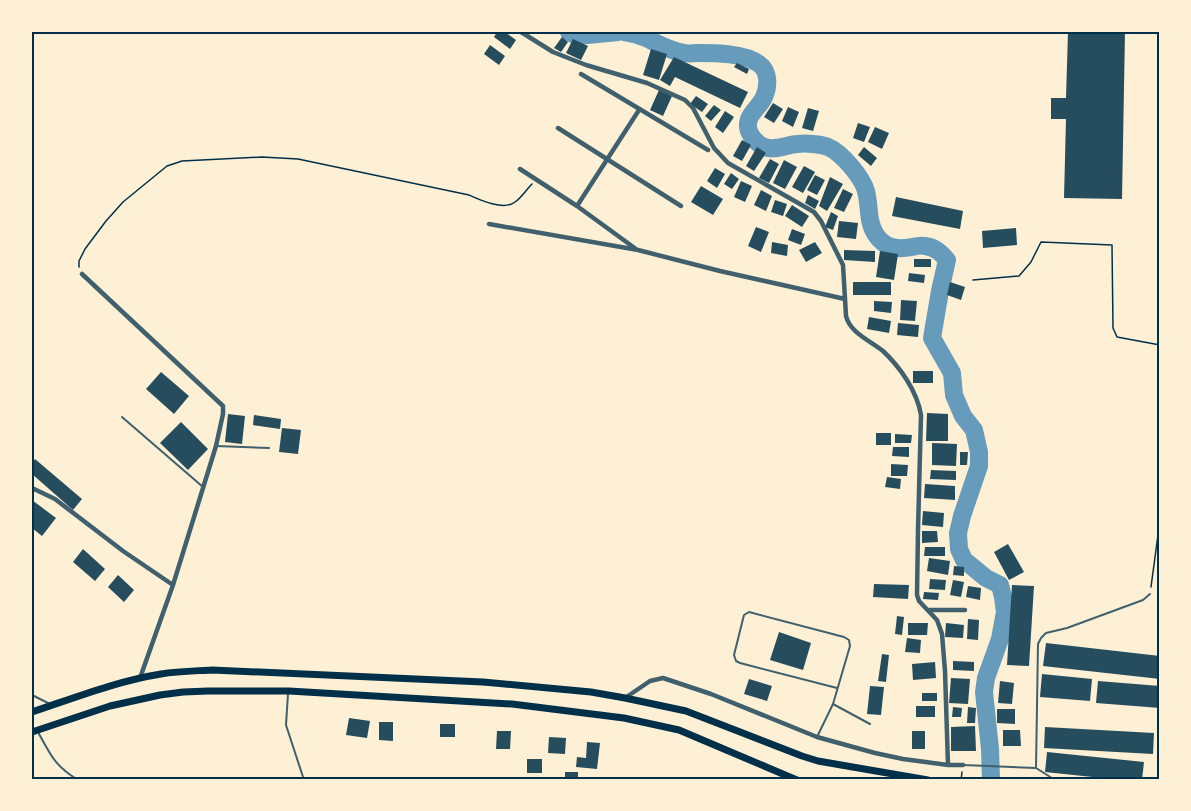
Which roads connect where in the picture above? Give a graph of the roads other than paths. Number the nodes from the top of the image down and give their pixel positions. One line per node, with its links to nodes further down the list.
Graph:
1 (521, 32): 13 (street)
2 (581, 74): 3 (street)
3 (639, 110): 5 (street); 6 (street)
4 (558, 129): 6 (street)
5 (708, 150)
6 (607, 159): 8 (street); 9 (street)
7 (520, 169): 8 (street)
8 (577, 206): 11 (street)
9 (681, 206)
10 (489, 224): 11 (street)
11 (638, 250): 13 (street)
12 (82, 274): 15 (street)
13 (846, 299): 21 (street)
14 (122, 417): 18 (lane)
15 (216, 446): 16 (lane); 18 (street)
16 (269, 448)
17 (32, 488): 19 (street)
18 (203, 488): 19 (street)
19 (173, 585): 23 (street)
20 (1150, 594): 36 (lane)
21 (928, 610): 22 (street); 34 (street)
22 (965, 610)
23 (140, 678): 27 (highway); 29 (highway)
24 (837, 688): 24 (lane); 28 (lane)
25 (289, 691): 32 (highway); 38 (lane); 39 (highway)
26 (32, 695): 29 (lane)
27 (625, 698): 33 (street); 40 (highway)
28 (833, 704): 31 (lane); 33 (lane)
29 (52, 705): 30 (highway)
30 (32, 712)
31 (870, 724)
32 (34, 731): 37 (lane)
33 (817, 737): 34 (street)
34 (948, 765): 35 (street)
35 (963, 765): 36 (lane)
36 (1036, 768): 41 (lane)
37 (78, 780)
38 (304, 780)
39 (797, 780)
40 (928, 780)
41 (1055, 780)

